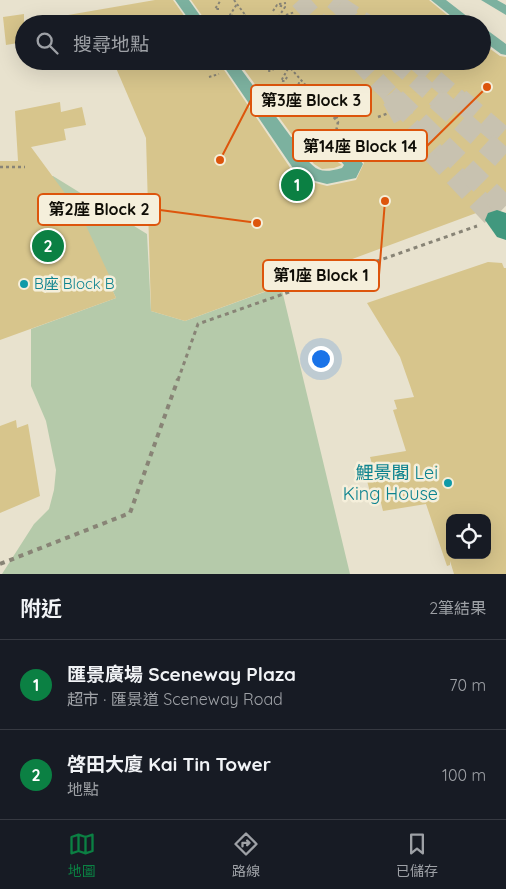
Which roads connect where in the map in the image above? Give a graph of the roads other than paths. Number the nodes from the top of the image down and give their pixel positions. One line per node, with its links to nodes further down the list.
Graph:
1 (182, 0): 5 (street)
2 (438, 0): 6 (street)
3 (488, 0): 4 (street)
4 (506, 11)
5 (193, 15)
6 (458, 15)
7 (491, 40): 8 (street)
8 (506, 51)
9 (225, 70): 10 (street)
10 (286, 143)

